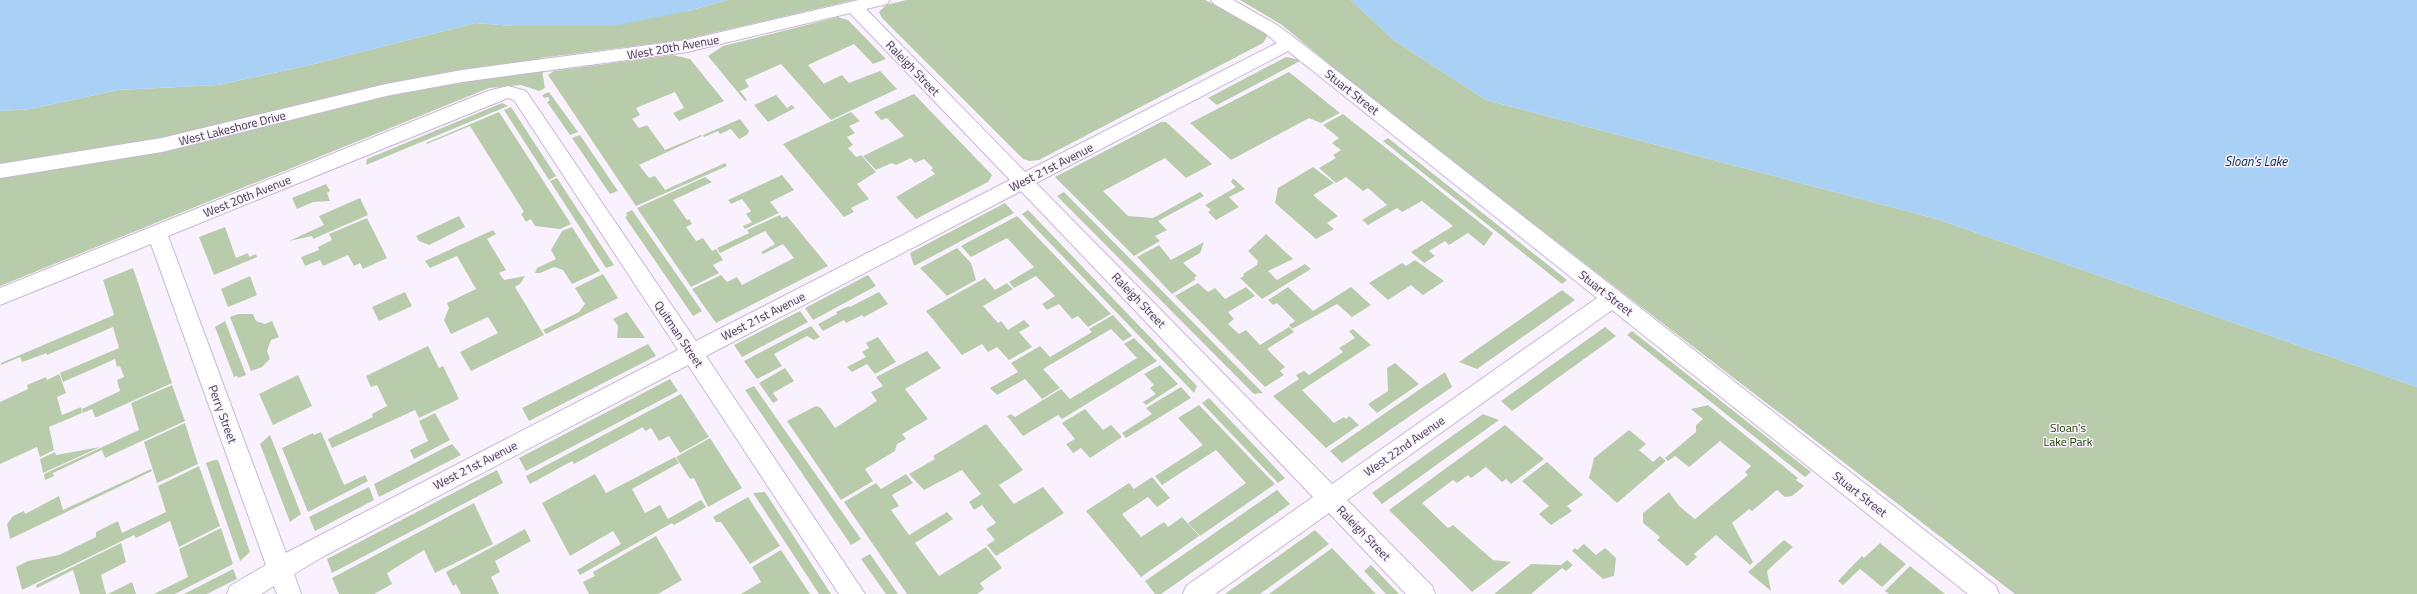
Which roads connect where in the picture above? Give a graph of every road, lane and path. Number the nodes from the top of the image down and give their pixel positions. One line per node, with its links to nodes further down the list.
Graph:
1 (881, 0): 3 (street, West 20th Avenue)
2 (1220, 0): 4 (street, Stuart Street)
3 (854, 7): 5 (street, West 20th Avenue); 8 (street, Raleigh Street)
4 (1290, 44): 8 (street, West 21st Avenue); 11 (street, Stuart Street)
5 (462, 76): 7 (street, West Lakeshore Drive)
6 (494, 95): 9 (street, West 20th Avenue); 12 (street, Quitman Street)
7 (0, 171)
8 (1023, 181): 12 (street, West 21st Avenue); 13 (street, Raleigh Street)
9 (157, 233): 10 (street, West 20th Avenue); 14 (street, Perry Street)
10 (0, 297)
11 (1613, 298): 13 (street, West 22nd Avenue); 20 (street, Stuart Street)
12 (692, 353): 14 (street, West 21st Avenue); 17 (street, Quitman Street)
13 (1330, 498): 18 (street, West 22nd Avenue); 19 (street, Raleigh Street)
14 (280, 569): 15 (street, West 21st Avenue); 16 (street, Perry Street)
15 (239, 594)
16 (289, 594)
17 (853, 594)
18 (1195, 594)
19 (1424, 594)
20 (1987, 594)

